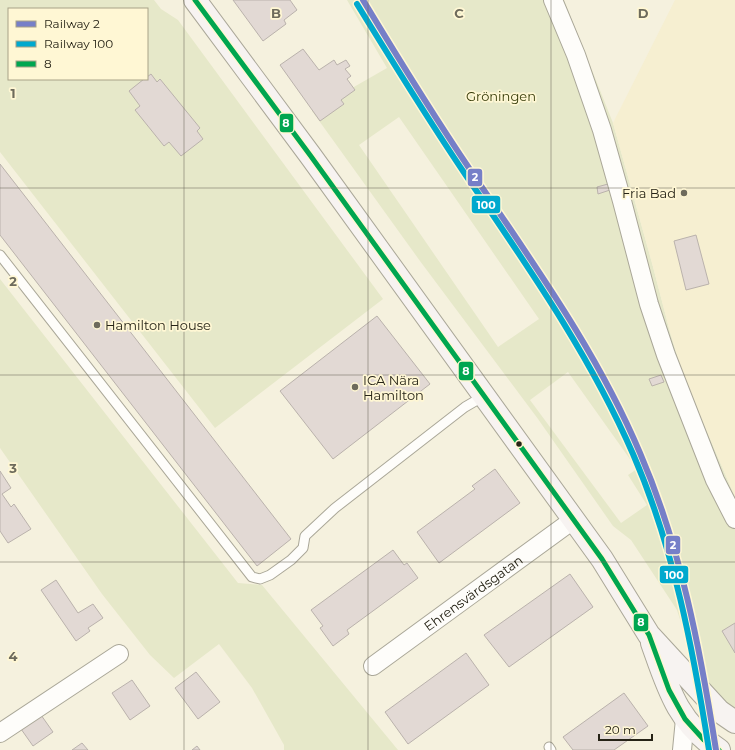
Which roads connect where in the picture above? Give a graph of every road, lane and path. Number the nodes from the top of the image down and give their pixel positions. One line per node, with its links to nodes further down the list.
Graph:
1 (195, 0): 4 (street)
2 (553, 0): 5 (street)
3 (0, 255): 4 (lane)
4 (484, 396): 6 (street)
5 (735, 519)
6 (573, 520): 7 (street); 9 (street, Ehrensvärdsgatan)
7 (649, 635): 10 (street); 11 (street)
8 (119, 654): 12 (street)
9 (373, 666)
10 (685, 719): 13 (street); 14 (street)
11 (735, 722)
12 (0, 733)
13 (682, 750)
14 (719, 750)

